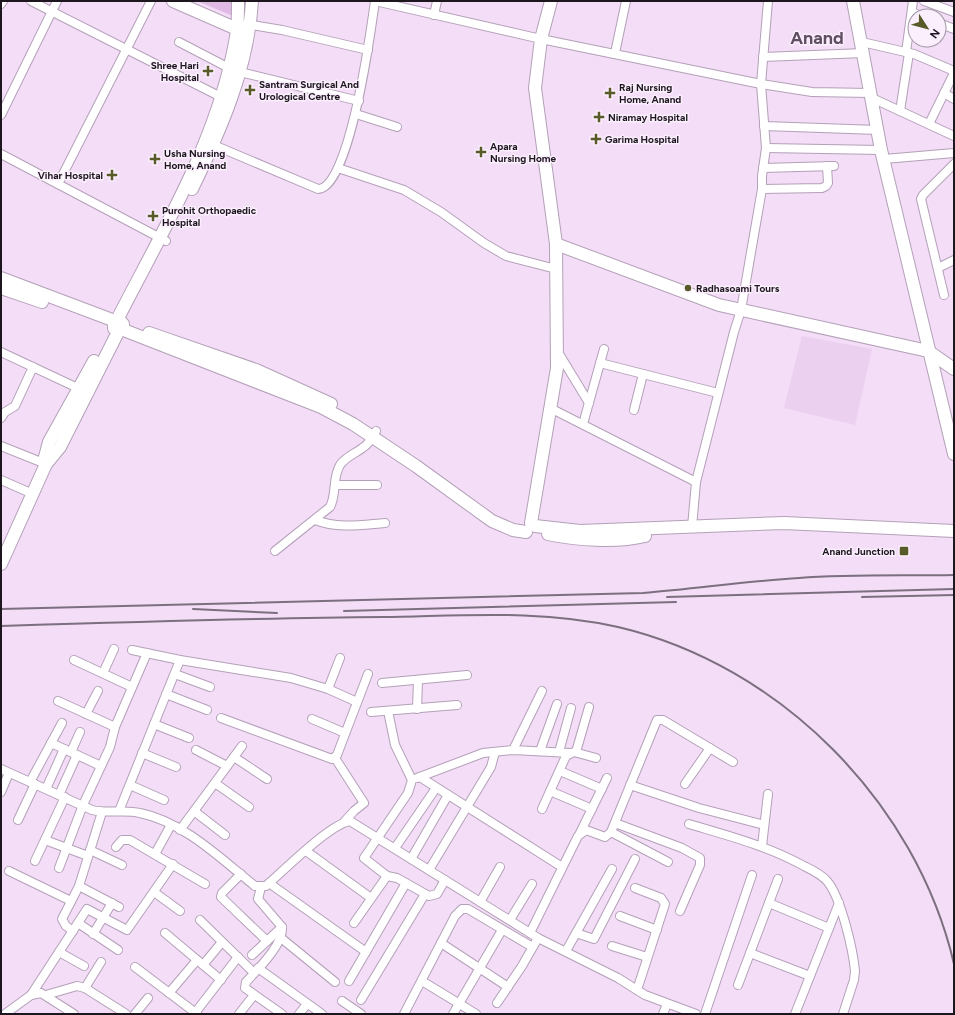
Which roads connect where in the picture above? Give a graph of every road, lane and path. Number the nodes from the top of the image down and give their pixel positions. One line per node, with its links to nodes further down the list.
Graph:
1 (3, 1): 15 (street)
2 (31, 1): 16 (street)
3 (57, 1): 16 (street)
4 (151, 1): 25 (street)
5 (174, 1): 20 (street)
6 (238, 1): 20 (street)
7 (252, 1): 19 (street)
8 (375, 1): 18 (street); 26 (street)
9 (438, 1): 18 (street)
10 (551, 1): 21 (street)
11 (626, 1): 28 (street)
12 (768, 1): 29 (street)
13 (853, 1): 23 (street)
14 (924, 1): 17 (street)
15 (1, 4)
16 (52, 12): 25 (street); 40 (street)
17 (954, 12)
18 (434, 15): 21 (street)
19 (250, 25): 20 (street); 26 (street); 30 (street)
20 (237, 26): 30 (street)
21 (541, 39): 28 (street); 57 (street)
22 (179, 42): 30 (street)
23 (863, 47): 27 (street); 29 (street); 34 (street)
24 (908, 48): 27 (street)
25 (127, 49): 35 (street); 54 (street)
26 (368, 50): 37 (street)
27 (908, 52): 31 (street); 38 (street)
28 (615, 53): 32 (street)
29 (763, 57): 32 (street)
30 (234, 70): 35 (street); 37 (street); 46 (street)
31 (954, 72): 33 (street)
32 (761, 84): 34 (street); 42 (street)
33 (944, 93): 36 (street); 41 (street)
34 (871, 96): 38 (street); 44 (street)
35 (221, 97): 46 (street)
36 (954, 99)
37 (359, 101): 39 (street)
38 (900, 111): 41 (street)
39 (356, 114): 43 (street); 52 (street)
40 (1, 115)
41 (929, 124): 45 (street)
42 (764, 126): 44 (street); 47 (street)
43 (397, 127)
44 (878, 130): 50 (street)
45 (954, 136)
46 (209, 143): 52 (street); 56 (street)
47 (766, 148): 50 (street); 53 (street)
48 (954, 153): 50 (street)
49 (1, 154): 54 (street)
50 (883, 155): 67 (street)
51 (954, 164): 59 (street)
52 (338, 168): 60 (street)
53 (763, 168): 55 (street); 55 (street)
54 (58, 184): 56 (street)
55 (762, 189): 64 (street)
56 (163, 239): 65 (street)
57 (556, 244): 60 (street); 64 (street)
58 (954, 260): 59 (street)
59 (938, 268): 63 (street)
60 (556, 269): 69 (street)
61 (1, 278): 65 (street)
62 (1, 288): 65 (street)
63 (944, 295)
64 (741, 310): 67 (street); 75 (street)
65 (118, 325): 74 (street); 81 (street)
66 (604, 349): 70 (street)
67 (928, 351): 72 (street); 83 (street)
68 (1, 352): 71 (street)
69 (558, 352): 76 (street); 77 (street)
70 (600, 363): 73 (street); 76 (street)
71 (33, 367): 74 (street); 79 (street)
72 (954, 369)
73 (643, 374): 75 (street); 78 (street)
74 (82, 390): 84 (street)
75 (718, 393): 86 (street)
76 (589, 404): 80 (street)
77 (550, 408): 80 (street); 93 (street)
78 (634, 410)
79 (1, 418)
80 (583, 424): 86 (street)
81 (374, 434): 88 (street); 93 (street)
82 (1, 446): 84 (street)
83 (954, 454)
84 (46, 464): 89 (street)
85 (1, 480): 89 (street)
86 (696, 482): 92 (street)
87 (377, 484): 88 (street)
88 (335, 485): 90 (street)
89 (32, 494): 96 (street)
90 (315, 520): 91 (street); 95 (street)
91 (385, 523)
92 (686, 527): 93 (street); 94 (street)
93 (530, 528)
94 (954, 531)
95 (275, 551)
96 (1, 564)
97 (114, 649): 103 (street)
98 (132, 650): 99 (street)
99 (148, 653): 102 (street); 109 (street)
100 (340, 658): 111 (street)
101 (74, 660): 103 (street)
102 (180, 660): 104 (street); 111 (street)
103 (103, 673): 109 (street)
104 (175, 674): 110 (street); 114 (street)
105 (368, 674): 116 (street)
106 (467, 675): 107 (street)
107 (418, 680): 108 (street); 120 (street)
108 (382, 683)
109 (132, 687): 130 (street)
110 (210, 687)
111 (328, 689): 116 (street)
112 (98, 691): 125 (street)
113 (542, 691): 138 (street)
114 (166, 694): 122 (street); 129 (street)
115 (58, 701): 125 (street)
116 (357, 702): 132 (street)
117 (557, 704): 141 (street)
118 (457, 705): 120 (street)
119 (589, 707): 144 (street)
120 (417, 708): 123 (street)
121 (571, 708): 142 (street)
122 (207, 710)
123 (388, 711): 124 (street); 155 (street)
124 (371, 712)
125 (86, 714): 130 (street)
126 (221, 718): 146 (street)
127 (312, 719): 132 (street)
128 (62, 723): 134 (street)
129 (154, 724): 133 (street); 143 (street)
130 (115, 727): 149 (street)
131 (80, 732): 139 (street)
132 (345, 733): 146 (street)
133 (189, 738)
134 (51, 743): 139 (street); 158 (street)
135 (242, 746): 145 (street)
136 (710, 748): 148 (street); 160 (street); 162 (street)
137 (196, 750): 150 (street)
138 (513, 750): 140 (street); 141 (street)
139 (71, 752): 149 (street); 164 (street); 170 (street)
140 (495, 752): 155 (street); 174 (street)
141 (540, 752): 142 (street)
142 (559, 752): 144 (street)
143 (142, 753): 151 (street); 161 (street)
144 (573, 753): 147 (street); 153 (street)
145 (234, 757): 150 (street); 157 (street)
146 (335, 758): 181 (street)
147 (596, 758)
148 (733, 762)
149 (102, 766): 172 (street)
150 (227, 766): 159 (street)
151 (176, 768)
152 (1, 769): 154 (street)
153 (560, 770): 165 (street); 166 (street)
154 (10, 773): 158 (street); 167 (street)
155 (416, 778): 163 (street); 190 (street)
156 (608, 778): 165 (street)
157 (267, 779)
158 (32, 783): 164 (street); 180 (street)
159 (215, 783): 173 (street); 178 (street)
160 (685, 784)
161 (130, 785): 171 (street); 177 (street)
162 (630, 785): 182 (street); 184 (street)
163 (436, 788): 169 (street); 195 (street)
164 (46, 789): 170 (street)
165 (602, 789): 176 (street)
166 (550, 791): 175 (street); 176 (street)
167 (1, 792)
168 (768, 794): 184 (street)
169 (448, 795): 174 (street); 199 (street)
170 (62, 796): 172 (street); 191 (street)
171 (164, 800)
172 (83, 805): 179 (street); 194 (street)
173 (249, 807)
174 (467, 807): 206 (street); 209 (street)
175 (542, 809)
176 (592, 809): 188 (street)
177 (119, 811): 179 (street); 185 (street)
178 (194, 811): 186 (street); 189 (street)
179 (102, 812): 197 (street)
180 (18, 820)
181 (344, 822): 190 (street); 196 (street)
182 (616, 823): 187 (street); 231 (street)
183 (689, 824): 192 (street)
184 (764, 824): 192 (street)
185 (171, 825): 186 (street); 198 (street)
186 (180, 830): 211 (street)
187 (611, 832): 188 (street); 202 (street)
188 (580, 833): 206 (street)
189 (225, 835)
190 (378, 838): 195 (street); 213 (street)
191 (45, 840): 194 (street); 201 (street)
192 (762, 846): 229 (street)
193 (116, 847): 198 (street)
194 (66, 848): 197 (street); 207 (street)
195 (395, 848): 199 (street)
196 (306, 851): 216 (street); 225 (street)
197 (89, 853): 204 (street); 220 (street)
198 (155, 854): 203 (street)
199 (411, 859): 209 (street)
200 (635, 859): 245 (street)
201 (35, 861)
202 (668, 862)
203 (173, 864): 218 (street); 223 (street)
204 (122, 865)
205 (500, 867): 227 (street)
206 (562, 867): 244 (street)
207 (59, 868)
208 (612, 869): 245 (street)
209 (429, 870): 215 (street)
210 (9, 872): 226 (street)
211 (241, 874): 221 (street); 249 (street)
212 (752, 875): 303 (street)
213 (387, 876): 217 (street); 225 (street)
214 (778, 879): 228 (street)
215 (445, 880): 224 (street); 227 (street)
216 (269, 883): 221 (street); 256 (street)
217 (406, 883): 224 (street); 256 (street)
218 (205, 884)
219 (532, 884): 235 (street)
220 (79, 886): 226 (street); 233 (street)
221 (261, 887): 238 (street)
222 (635, 888): 241 (street)
223 (154, 892): 230 (street); 233 (street)
224 (424, 894): 282 (street)
225 (371, 898): 237 (street)
226 (71, 901): 242 (street)
227 (480, 902): 235 (street)
228 (769, 903): 239 (street); 258 (street)
229 (839, 903): 239 (street); 305 (street)
230 (180, 911)
231 (680, 911)
232 (620, 916): 241 (street)
233 (103, 917): 236 (street); 246 (street)
234 (200, 920): 250 (street)
235 (510, 920): 244 (street)
236 (78, 923): 242 (street); 246 (street)
237 (354, 923)
238 (282, 927): 247 (street); 249 (street)
239 (829, 928): 268 (street)
240 (502, 930): 251 (street); 252 (street); 266 (street)
241 (657, 930): 261 (street)
242 (73, 931): 255 (street)
243 (165, 933): 263 (street)
244 (530, 933): 248 (street)
245 (576, 933): 257 (street)
246 (93, 934): 254 (street)
247 (281, 938): 267 (street); 272 (street)
248 (538, 938): 257 (street); 274 (street)
249 (267, 941): 259 (street)
250 (222, 942): 260 (street); 263 (street)
251 (441, 943): 266 (street); 271 (street)
252 (529, 945)
253 (612, 946): 261 (street)
254 (118, 950)
255 (59, 952): 264 (street); 278 (street)
256 (366, 952): 270 (street)
257 (566, 952): 276 (street)
258 (750, 953): 268 (street); 273 (street)
259 (252, 955)
260 (238, 957): 267 (street); 269 (street)
261 (647, 957): 276 (street)
262 (101, 962): 275 (street)
263 (200, 962): 269 (street); 277 (street)
264 (84, 966)
265 (135, 967): 277 (street)
266 (480, 969): 274 (street); 286 (street)
267 (256, 971): 280 (street); 285 (street)
268 (810, 976): 304 (street)
269 (221, 980): 288 (street)
270 (349, 981)
271 (422, 981): 286 (street); 298 (street)
272 (335, 982)
273 (738, 985)
274 (508, 987): 284 (street)
275 (85, 988): 279 (street); 292 (street)
276 (637, 990): 287 (street)
277 (169, 993): 288 (street)
278 (31, 995): 279 (street); 290 (street)
279 (46, 995): 291 (street)
280 (254, 995): 289 (street); 294 (street)
281 (148, 998): 293 (street)
282 (361, 1000)
283 (342, 1001): 297 (street)
284 (498, 1002)
285 (307, 1004): 295 (street); 296 (street)
286 (459, 1004): 299 (street); 300 (street)
287 (667, 1004): 301 (street); 302 (street)
288 (196, 1013)
289 (279, 1013)
290 (4, 1014)
291 (74, 1014)
292 (126, 1014)
293 (135, 1014)
294 (239, 1014)
295 (299, 1014)
296 (322, 1014)
297 (361, 1014)
298 (404, 1014)
299 (454, 1014)
300 (476, 1014)
301 (663, 1014)
302 (696, 1014)
303 (705, 1014)
304 (795, 1014)
305 (843, 1014)

